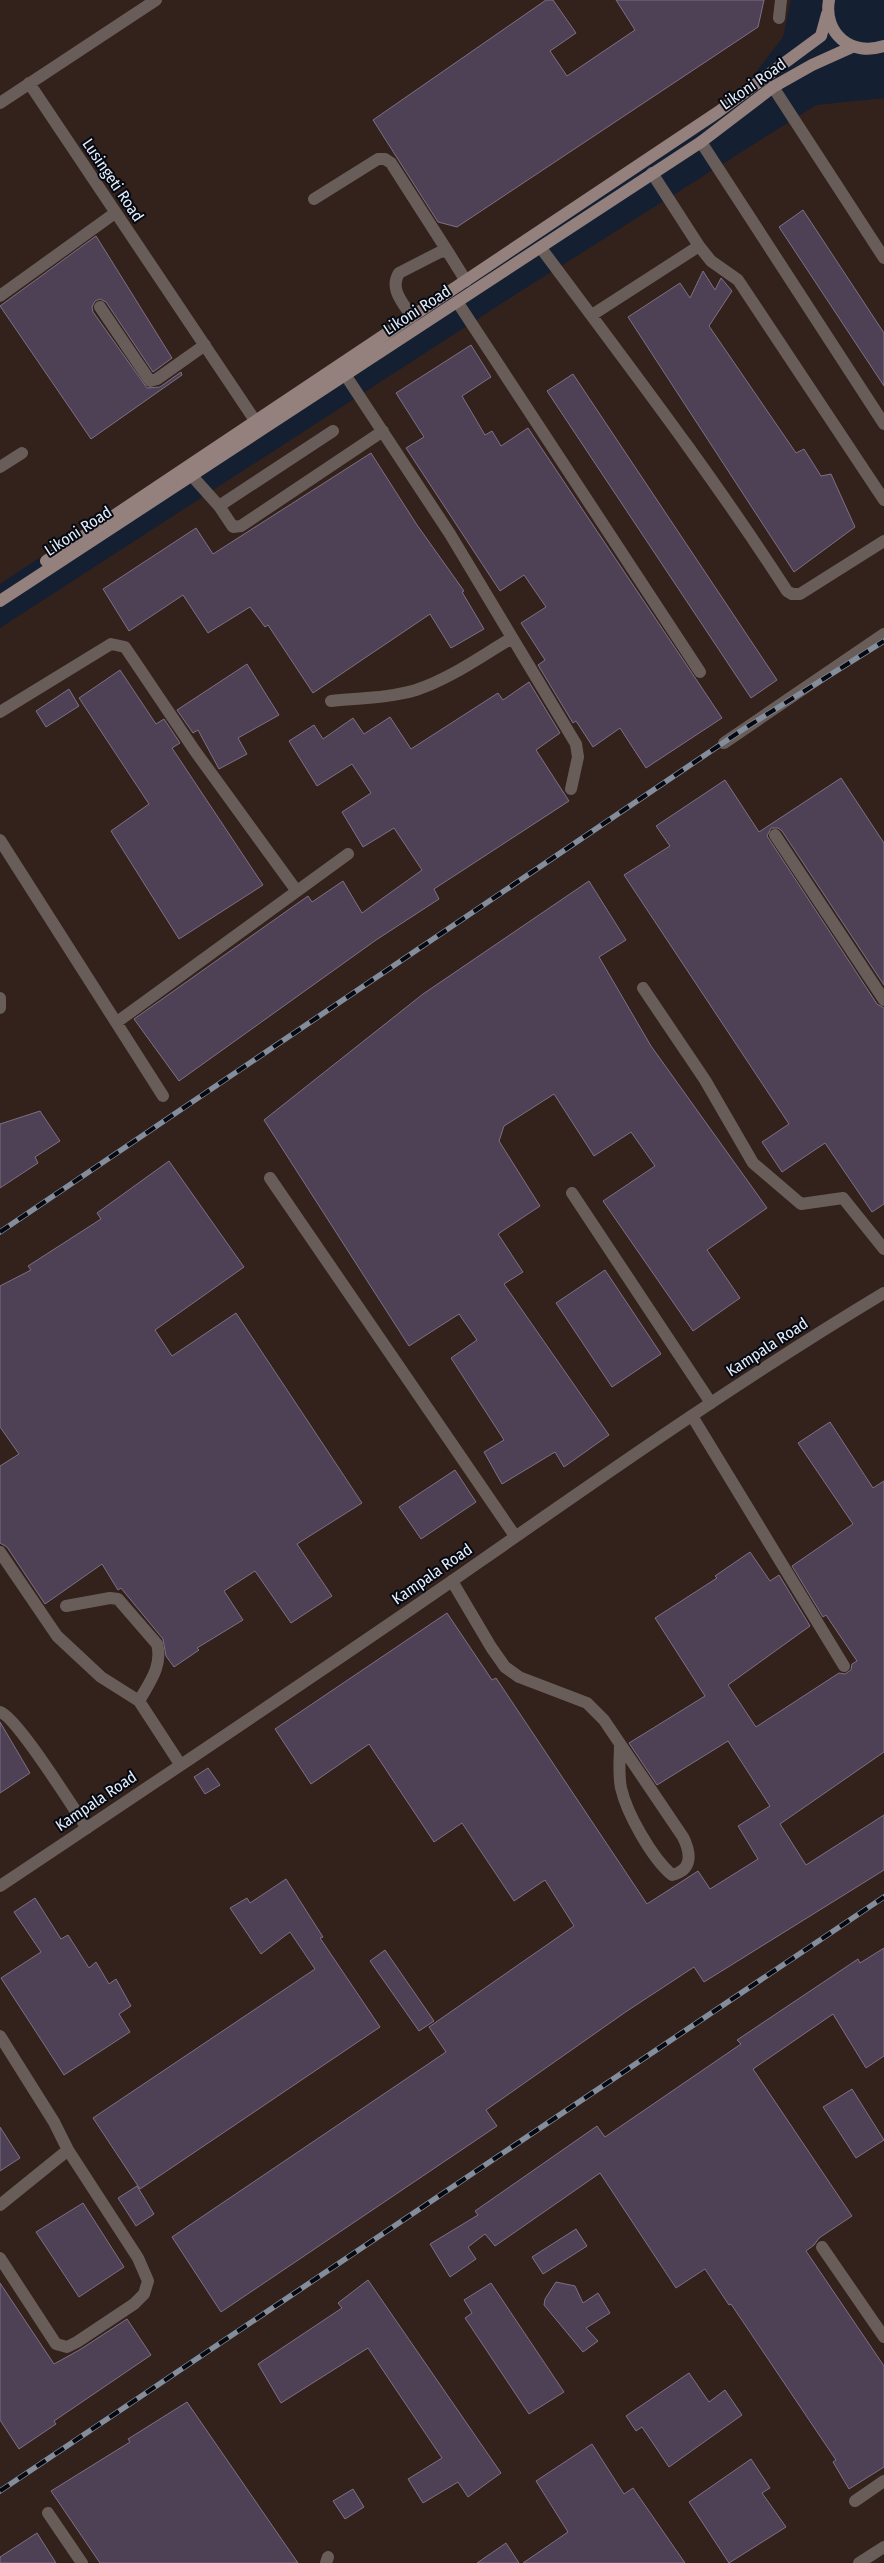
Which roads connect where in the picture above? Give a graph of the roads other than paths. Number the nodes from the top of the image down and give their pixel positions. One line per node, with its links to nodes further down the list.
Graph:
1 (156, 0): 8 (street)
2 (781, 0): 5 (street)
3 (829, 0): 4 (street, Likoni Road)
4 (827, 14): 7 (street); 19 (street, Likoni Road)
5 (779, 18)
6 (884, 46): 7 (street)
7 (852, 47): 9 (street, Likoni Road)
8 (29, 83): 10 (street); 14 (street, Lusingeti Road)
9 (773, 87): 11 (street, Likoni Road); 18 (street)
10 (0, 103)
11 (701, 142): 12 (street, Likoni Road); 28 (street)
12 (652, 173): 15 (street); 16 (street, Likoni Road)
13 (314, 199): 17 (street)
14 (115, 213): 20 (street); 25 (street, Lusingeti Road)
15 (699, 246): 23 (street); 34 (street)
16 (541, 248): 21 (street, Likoni Road); 23 (street)
17 (448, 252): 19 (street); 24 (street)
18 (884, 258)
19 (466, 281): 24 (street, Likoni Road)
20 (0, 296)
21 (458, 303): 26 (street, Likoni Road); 41 (street)
22 (100, 307): 25 (street)
23 (592, 315): 36 (street)
24 (412, 318): 27 (street, Likoni Road)
25 (205, 345): 27 (street, Lusingeti Road)
26 (346, 376): 30 (street); 33 (street, Likoni Road)
27 (256, 422): 37 (street, Likoni Road)
28 (884, 424)
29 (333, 431): 35 (street)
30 (383, 431): 35 (street); 40 (street)
31 (22, 453): 32 (street)
32 (0, 467)
33 (192, 476): 35 (street); 38 (street, Likoni Road)
34 (884, 500)
35 (219, 506)
36 (884, 541)
37 (0, 592)
38 (0, 601)
39 (884, 634): 44 (street)
40 (512, 638): 42 (street); 45 (street)
41 (700, 672)
42 (332, 701)
43 (0, 712): 49 (street)
44 (724, 743)
45 (570, 789)
46 (775, 835): 52 (street)
47 (0, 840): 54 (street)
48 (348, 854): 49 (street)
49 (296, 890): 54 (street)
50 (642, 988): 58 (street)
51 (0, 998): 53 (street)
52 (884, 1000)
53 (0, 1008)
54 (117, 1022): 55 (street)
55 (163, 1096)
56 (270, 1178): 62 (street)
57 (572, 1193): 60 (street)
58 (884, 1249)
59 (884, 1293): 60 (street, Kampala Road)
60 (711, 1403): 61 (street, Kampala Road)
61 (692, 1416): 62 (street, Kampala Road); 66 (street)
62 (515, 1536): 64 (street, Kampala Road)
63 (0, 1552): 67 (street)
64 (452, 1581): 69 (street); 70 (street, Kampala Road)
65 (66, 1606): 67 (street)
66 (844, 1666)
67 (139, 1702): 70 (street)
68 (0, 1712): 71 (street)
69 (620, 1744): 69 (street)
70 (180, 1764): 71 (street, Kampala Road)
71 (87, 1828): 72 (street, Kampala Road)
72 (0, 1886)
73 (0, 2036): 74 (street)
74 (68, 2150): 75 (street); 77 (street)
75 (0, 2205)
76 (822, 2247): 78 (street)
77 (0, 2258)
78 (884, 2337)
79 (884, 2481): 80 (street)
80 (855, 2501)
81 (48, 2513): 83 (street)
82 (884, 2547): 84 (street)
83 (82, 2563)
84 (859, 2563)

